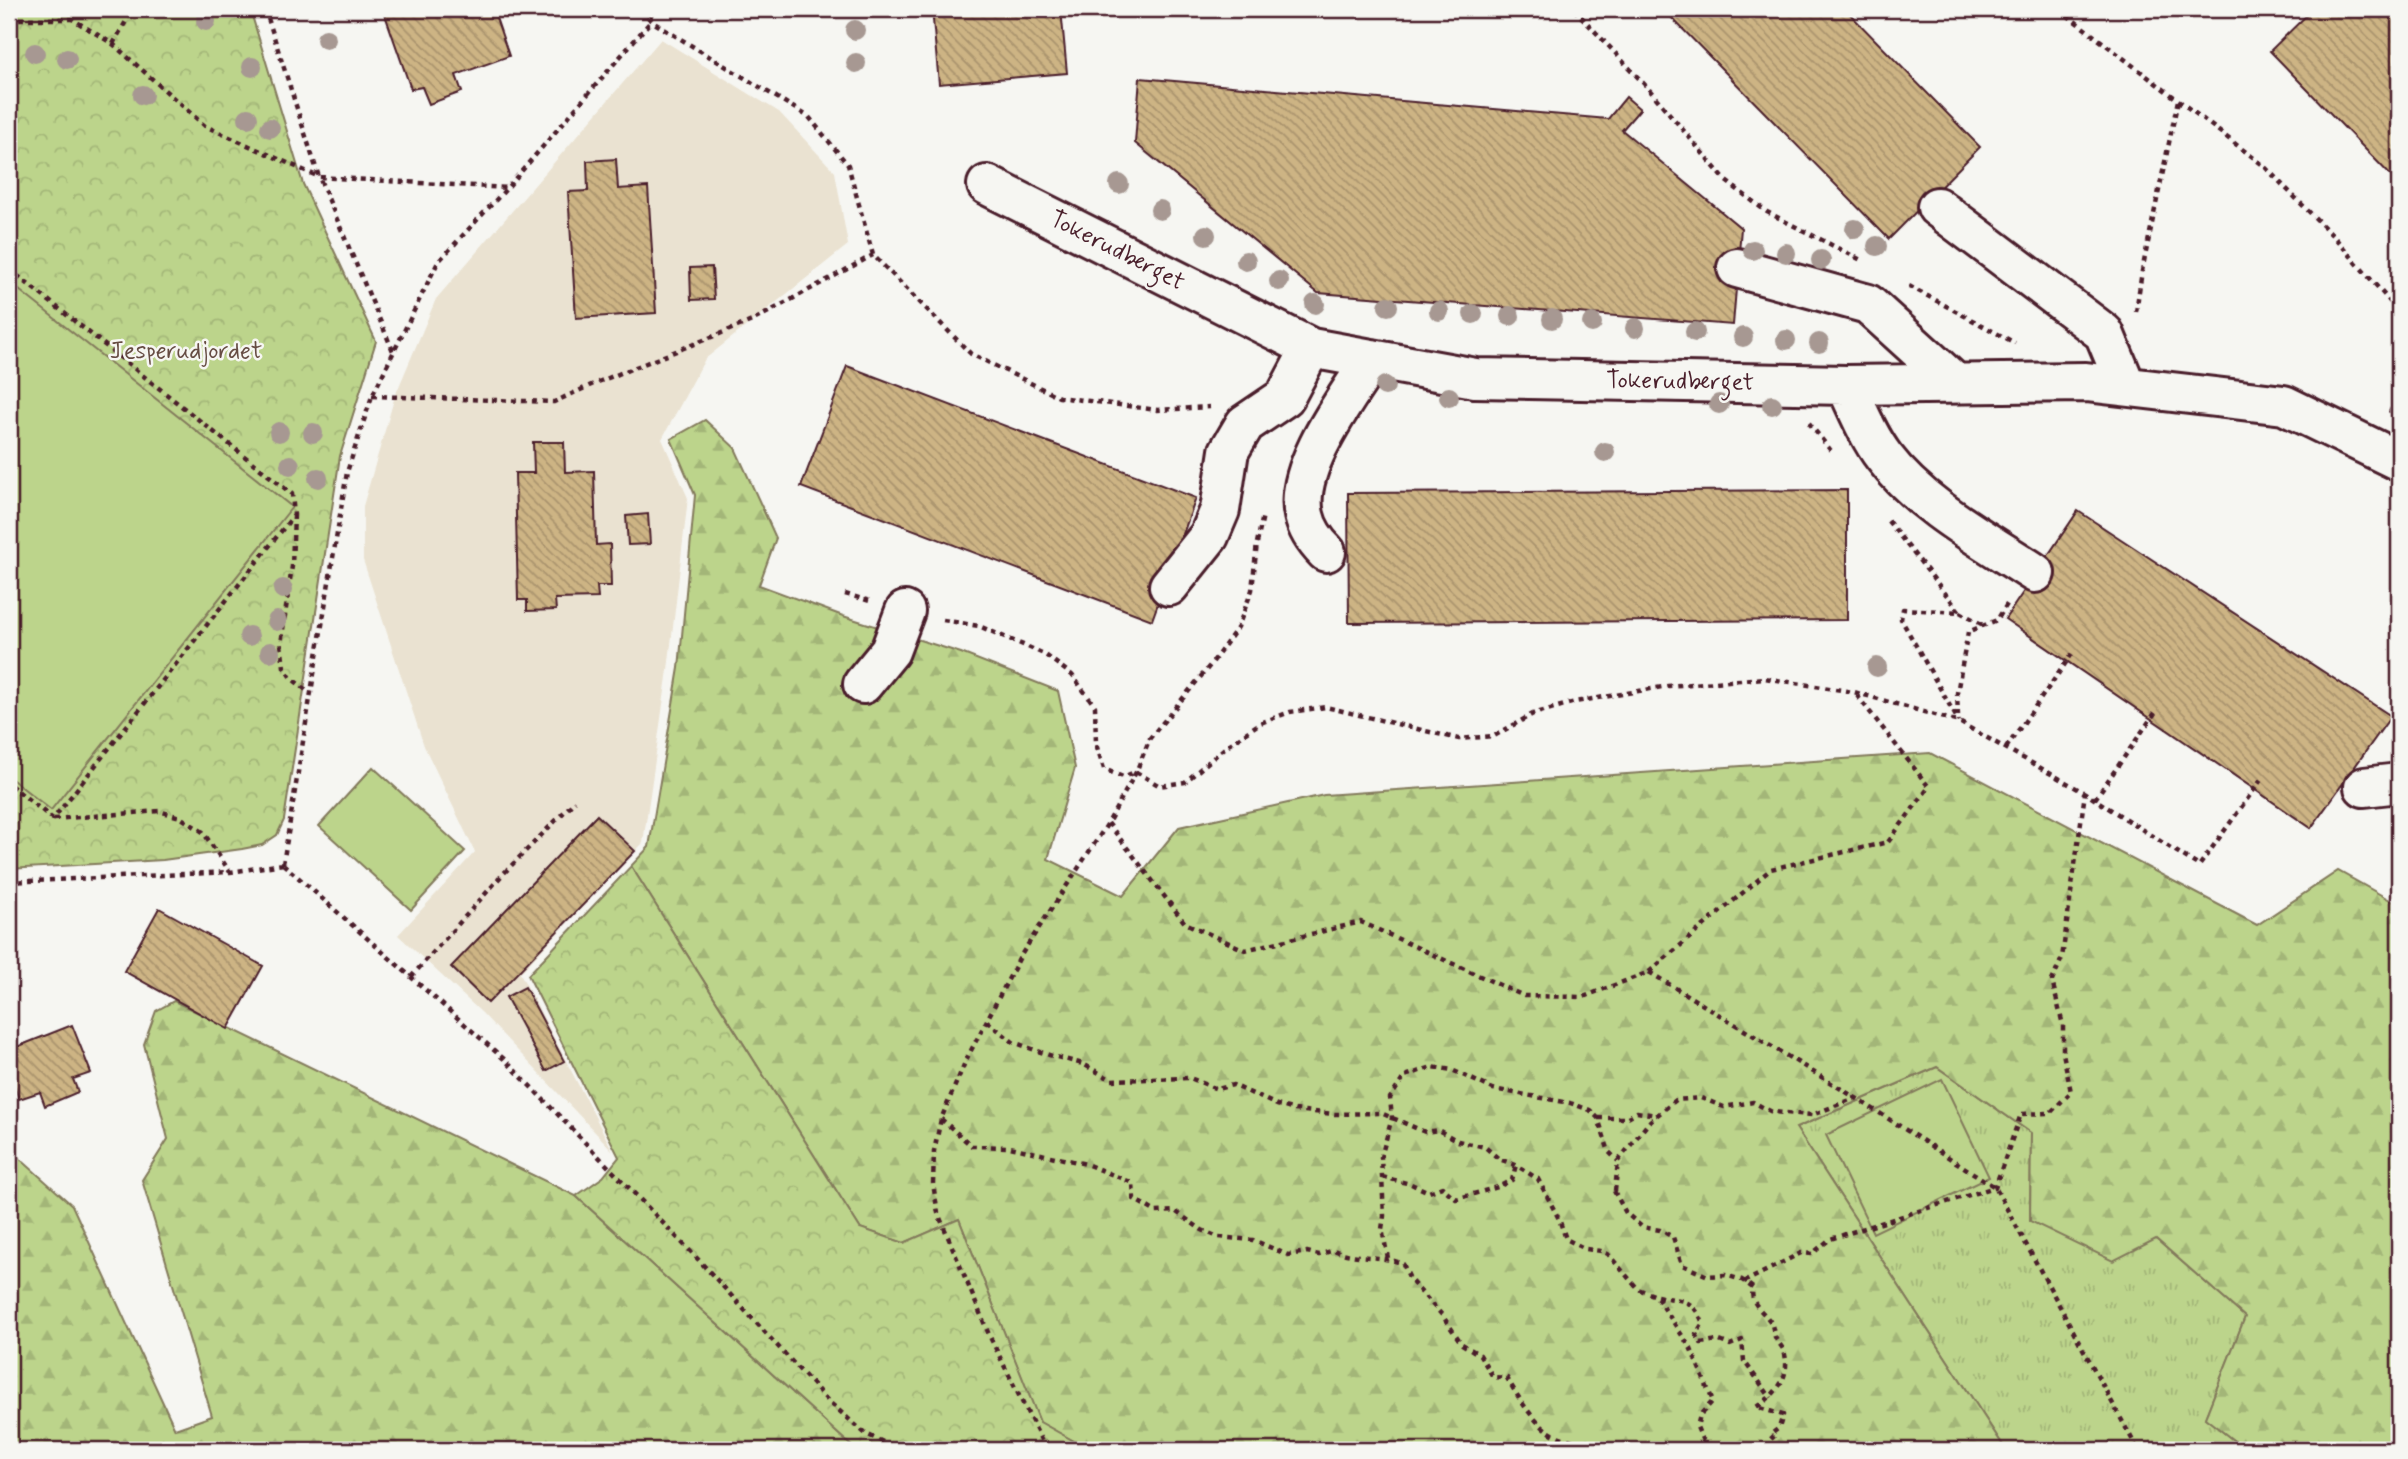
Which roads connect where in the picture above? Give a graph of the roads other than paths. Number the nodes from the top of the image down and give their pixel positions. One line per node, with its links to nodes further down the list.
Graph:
1 (987, 185): 4 (street, Tokerudberget)
2 (1937, 207): 8 (street)
3 (1737, 268): 6 (street)
4 (1311, 348): 5 (street, Tokerudberget); 12 (street)
5 (1371, 359): 7 (street, Tokerudberget); 10 (street)
6 (1955, 383): 7 (street, Tokerudberget); 8 (street, Tokerudberget)
7 (1846, 385): 11 (street)
8 (2126, 386): 9 (street, Tokerudberget)
9 (2399, 461)
10 (1326, 552)
11 (2035, 573)
12 (1169, 586)
13 (905, 611): 14 (street)
14 (863, 684)

